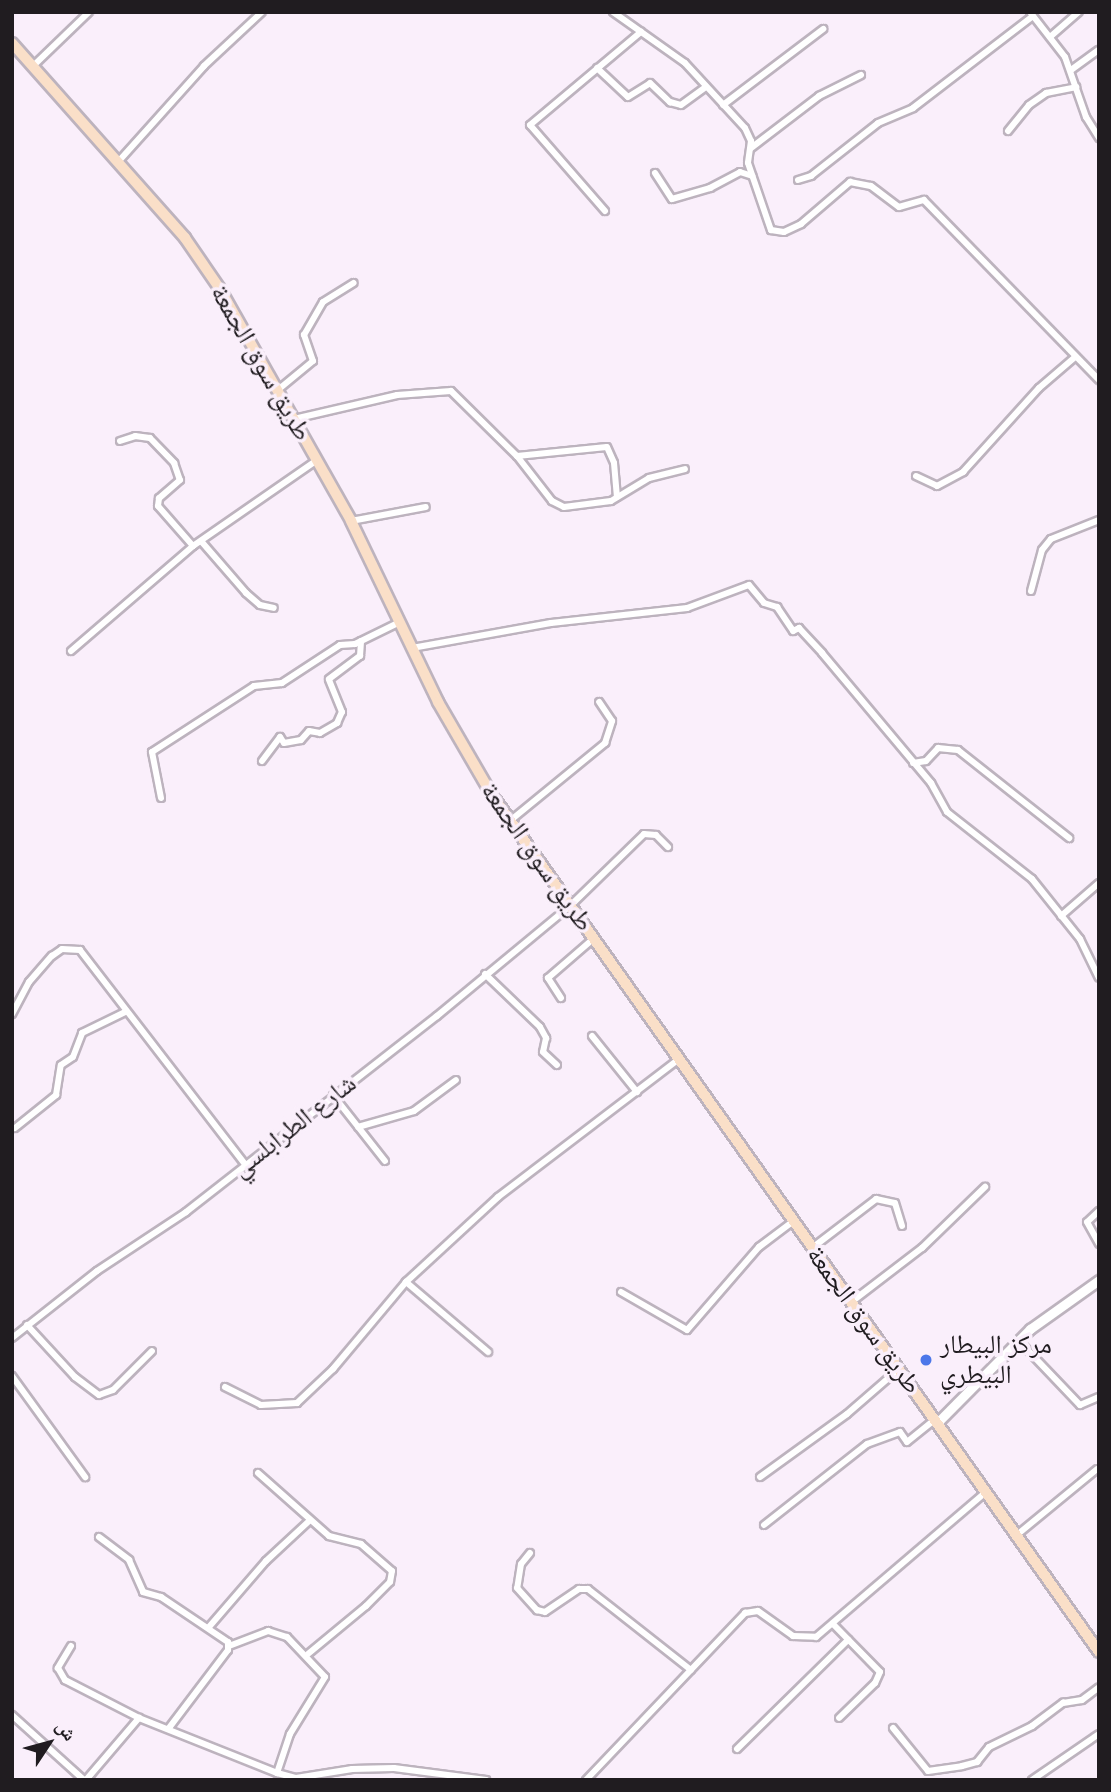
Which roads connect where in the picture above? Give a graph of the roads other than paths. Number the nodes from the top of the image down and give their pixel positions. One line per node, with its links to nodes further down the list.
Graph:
1 (89, 12): 11 (street)
2 (262, 12): 21 (street)
3 (613, 12): 7 (street)
4 (1079, 12): 8 (street)
5 (1032, 14): 8 (street); 24 (street)
6 (823, 29): 17 (street)
7 (641, 32): 12 (street); 16 (street)
8 (1050, 37): 13 (street)
9 (12, 43): 11 (main road, طريق سوق الجمعة)
10 (1099, 50): 13 (street)
11 (32, 67): 21 (main road, طريق سوق الجمعة)
12 (597, 68): 16 (street); 25 (street)
13 (1071, 70): 15 (street)
14 (861, 75): 20 (street)
15 (1076, 86): 18 (street); 19 (street)
16 (706, 87): 17 (street)
17 (723, 105): 20 (street)
18 (1007, 131)
19 (1099, 138)
20 (751, 148): 23 (street)
21 (118, 162): 29 (main road, طريق سوق الجمعة)
22 (655, 173): 23 (street)
23 (752, 176): 27 (street)
24 (797, 180)
25 (606, 211)
26 (354, 283): 29 (street)
27 (1074, 358): 28 (street); 35 (street)
28 (1099, 380)
29 (279, 389): 30 (main road, طريق سوق الجمعة)
30 (294, 419): 32 (street); 33 (main road, طريق سوق الجمعة)
31 (120, 442): 41 (street)
32 (517, 456): 36 (street); 36 (street)
33 (317, 460): 39 (main road, طريق سوق الجمعة); 40 (street)
34 (685, 469): 36 (street)
35 (916, 476)
36 (617, 497)
37 (426, 507): 39 (street)
38 (1099, 520): 42 (street)
39 (351, 521): 44 (main road, طريق سوق الجمعة)
40 (201, 541): 41 (street); 43 (street)
41 (193, 547): 47 (street)
42 (1031, 591)
43 (274, 608)
44 (400, 622): 45 (street); 46 (main road, طريق سوق الجمعة)
45 (361, 641): 49 (street); 51 (street)
46 (412, 648): 50 (street); 52 (main road, طريق سوق الجمعة)
47 (71, 652)
48 (600, 702): 52 (street)
49 (262, 761)
50 (913, 763): 53 (street); 57 (street)
51 (161, 798)
52 (511, 820): 56 (main road, طريق سوق الجمعة)
53 (1069, 838)
54 (668, 847): 56 (street, شارع الطرابلسي)
55 (1099, 883): 57 (street)
56 (570, 906): 58 (main road, طريق سوق الجمعة); 59 (street, شارع الطرابلسي)
57 (1061, 916): 60 (street)
58 (593, 939): 61 (street); 65 (main road, طريق سوق الجمعة)
59 (485, 974): 66 (street); 69 (street, شارع الطرابلسي)
60 (1099, 978)
61 (561, 999)
62 (125, 1012): 63 (street); 71 (street); 73 (street)
63 (12, 1014)
64 (592, 1036): 68 (street)
65 (678, 1060): 68 (street); 76 (main road, طريق سوق الجمعة)
66 (557, 1065)
67 (456, 1080): 70 (street)
68 (637, 1092): 81 (street)
69 (332, 1096): 70 (street); 73 (street, شارع الطرابلسي)
70 (358, 1127): 72 (street)
71 (15, 1128)
72 (385, 1161)
73 (245, 1164): 84 (street, شارع الطرابلسي)
74 (985, 1187): 83 (street)
75 (1099, 1211): 78 (street)
76 (792, 1222): 79 (main road, طريق سوق الجمعة); 82 (street)
77 (902, 1226): 79 (street)
78 (1099, 1244)
79 (811, 1248): 83 (main road, طريق سوق الجمعة)
80 (1099, 1280): 86 (main road)
81 (406, 1282): 88 (street); 91 (street)
82 (621, 1293)
83 (850, 1303): 89 (main road, طريق سوق الجمعة)
84 (27, 1325): 85 (street, شارع الطرابلسي); 87 (street)
85 (12, 1338)
86 (1017, 1340): 92 (street); 93 (main road)
87 (152, 1351)
88 (488, 1352)
89 (901, 1368): 93 (main road, طريق سوق الجمعة); 96 (street)
90 (12, 1376): 97 (street)
91 (225, 1387)
92 (1099, 1397)
93 (937, 1421): 98 (main road, طريق سوق الجمعة); 100 (street)
94 (1097, 1469): 101 (street)
95 (258, 1473): 99 (street)
96 (760, 1476)
97 (85, 1477)
98 (987, 1491): 101 (main road, طريق سوق الجمعة); 104 (street)
99 (309, 1521): 105 (street); 110 (street)
100 (764, 1525)
101 (1018, 1534): 109 (main road, طريق سوق الجمعة)
102 (99, 1537): 105 (street)
103 (530, 1553): 111 (street)
104 (833, 1624): 106 (street); 111 (street)
105 (209, 1626): 108 (street)
106 (848, 1640): 115 (street); 119 (street)
107 (71, 1646): 114 (street)
108 (229, 1646): 110 (street); 116 (street)
109 (1099, 1652)
110 (308, 1654): 120 (street)
111 (691, 1670): 125 (street)
112 (1099, 1687): 117 (street)
113 (12, 1716): 121 (street)
114 (139, 1718): 116 (street); 123 (street)
115 (839, 1718)
116 (169, 1728): 120 (street)
117 (893, 1728)
118 (1099, 1734): 126 (street)
119 (737, 1749)
120 (276, 1773): 124 (street)
121 (77, 1774): 122 (street); 123 (street)
122 (71, 1780)
123 (85, 1780)
124 (486, 1780)
125 (586, 1780)
126 (1032, 1780)

